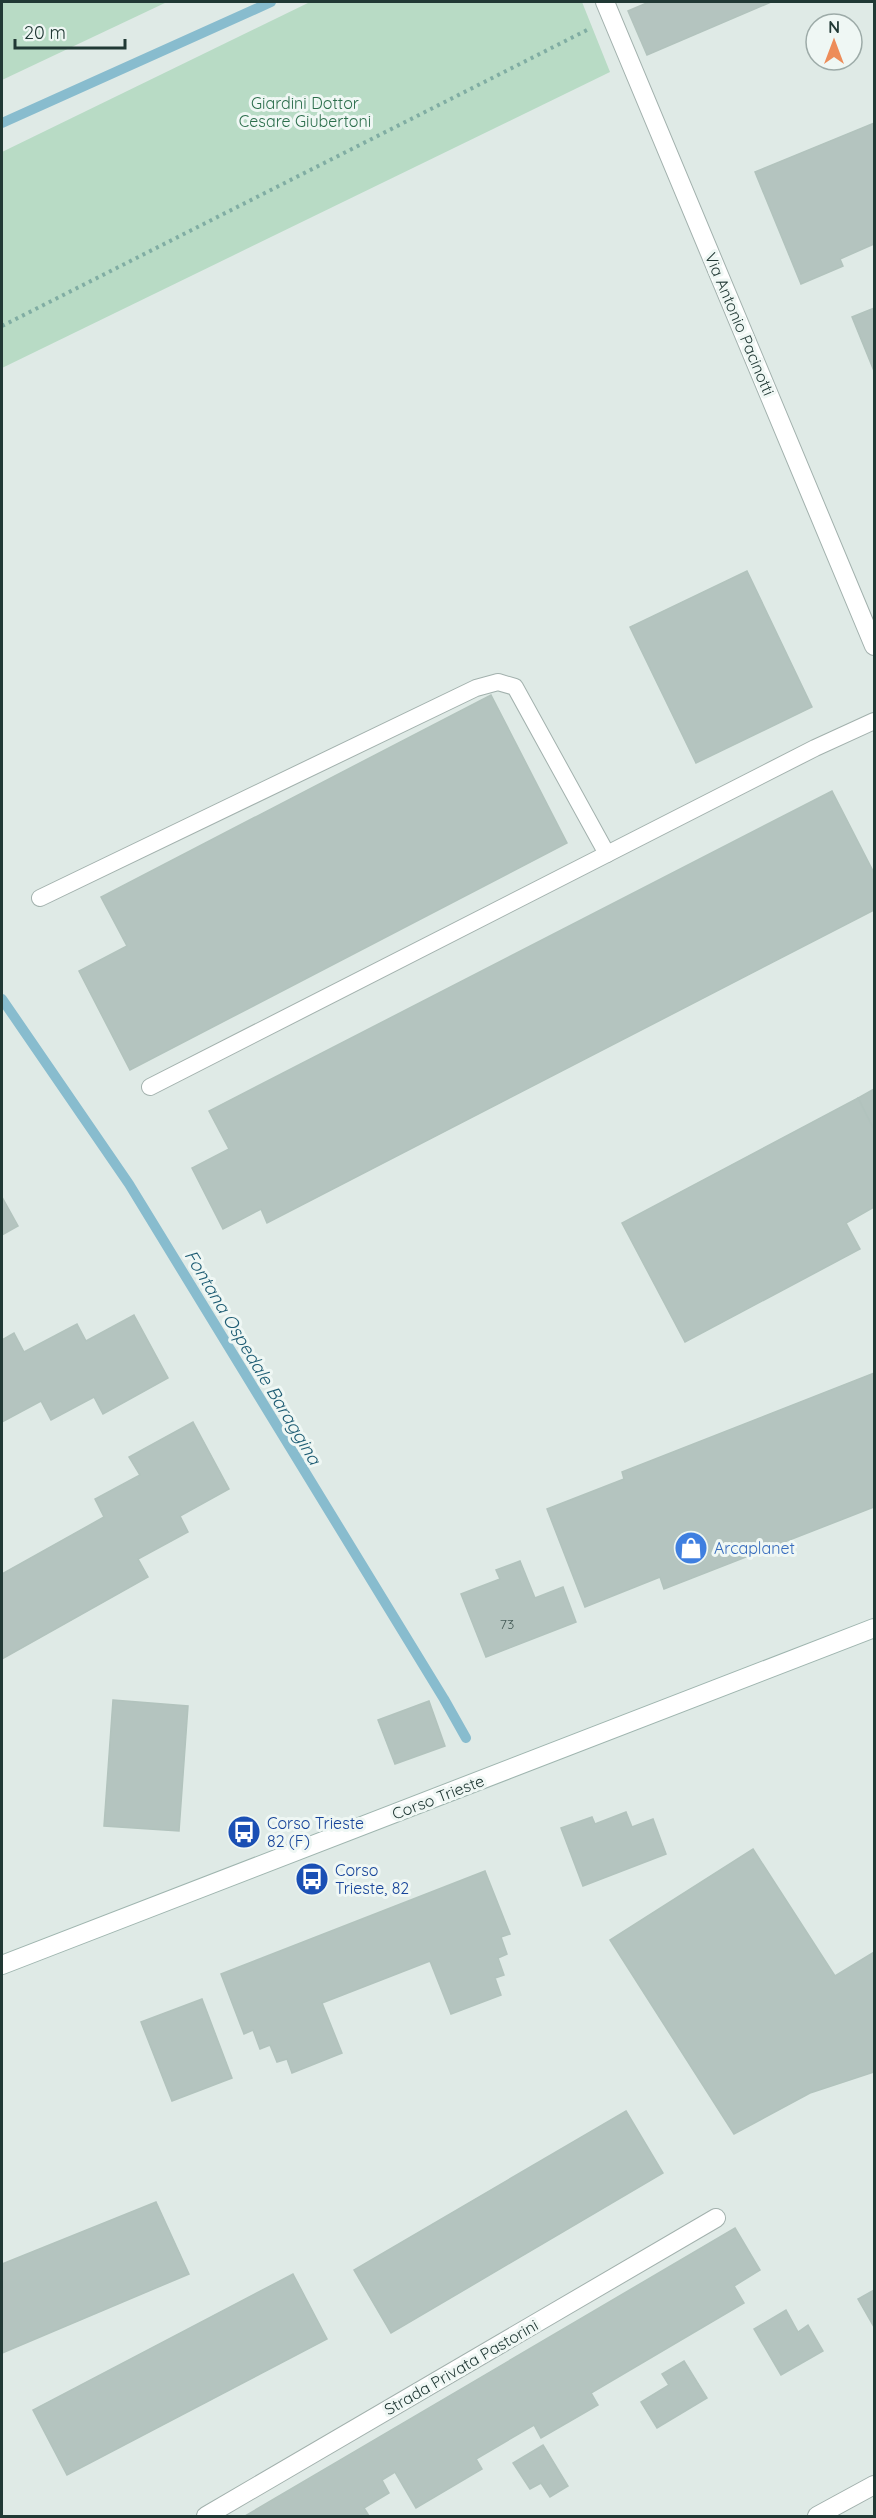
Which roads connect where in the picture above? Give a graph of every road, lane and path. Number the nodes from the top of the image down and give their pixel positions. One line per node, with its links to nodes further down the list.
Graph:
1 (609, 10): 2 (path); 3 (street, Via Antonio Pacinotti)
2 (2, 326)
3 (874, 646)
4 (874, 721): 5 (lane)
5 (607, 854): 6 (lane); 7 (lane)
6 (40, 898)
7 (150, 1087)
8 (874, 1628): 9 (street, Corso Trieste)
9 (2, 1965)
10 (716, 2218): 12 (street, Strada Privata Pastorini)
11 (874, 2485): 13 (street)
12 (206, 2517)
13 (817, 2517)

